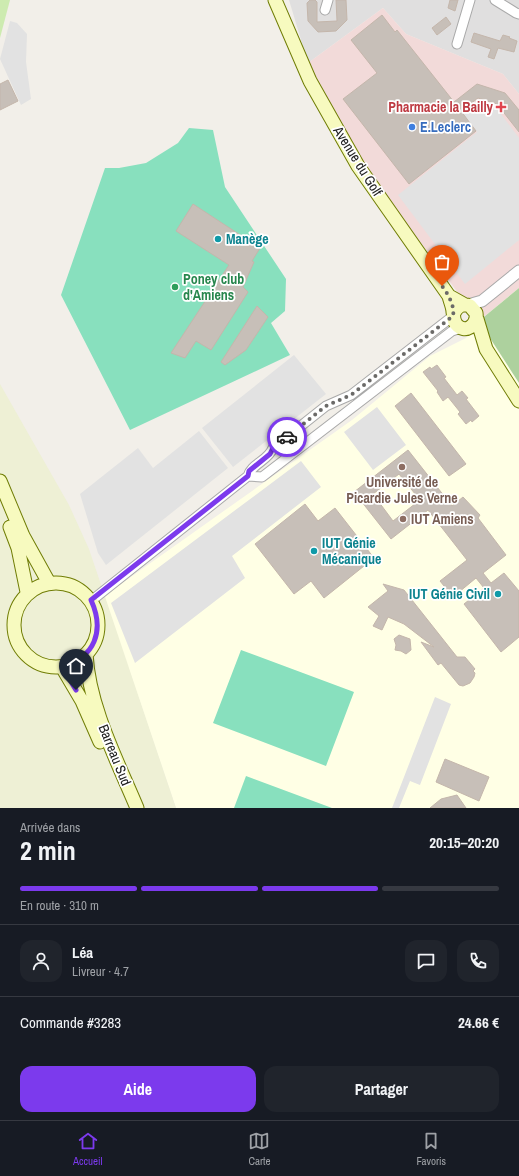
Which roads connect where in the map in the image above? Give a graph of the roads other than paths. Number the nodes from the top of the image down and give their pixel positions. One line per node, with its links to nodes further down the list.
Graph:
1 (275, 0): 10 (main road, Avenue du Golf)
2 (328, 0): 5 (street)
3 (470, 0): 7 (street)
4 (495, 0): 6 (street)
5 (325, 10)
6 (519, 14)
7 (457, 44)
8 (519, 271): 11 (street)
9 (519, 279): 13 (street)
10 (449, 296): 11 (main road, Avenue du Golf); 12 (main road)
11 (466, 305): 12 (main road); 13 (main road)
12 (453, 314): 14 (main road); 17 (street)
13 (477, 318): 14 (main road); 15 (main road)
14 (462, 328): 15 (main road); 17 (street)
15 (486, 349): 16 (main road)
16 (519, 401)
17 (248, 476): 22 (street)
18 (0, 481): 20 (main road)
19 (0, 500): 21 (main road)
20 (49, 583): 21 (main road); 22 (main road)
21 (27, 592): 24 (main road)
22 (91, 600): 23 (main road)
23 (86, 654): 24 (main road); 26 (main road, Barreau Sud)
24 (62, 667): 25 (main road, Barreau Sud)
25 (128, 808)
26 (137, 808)

